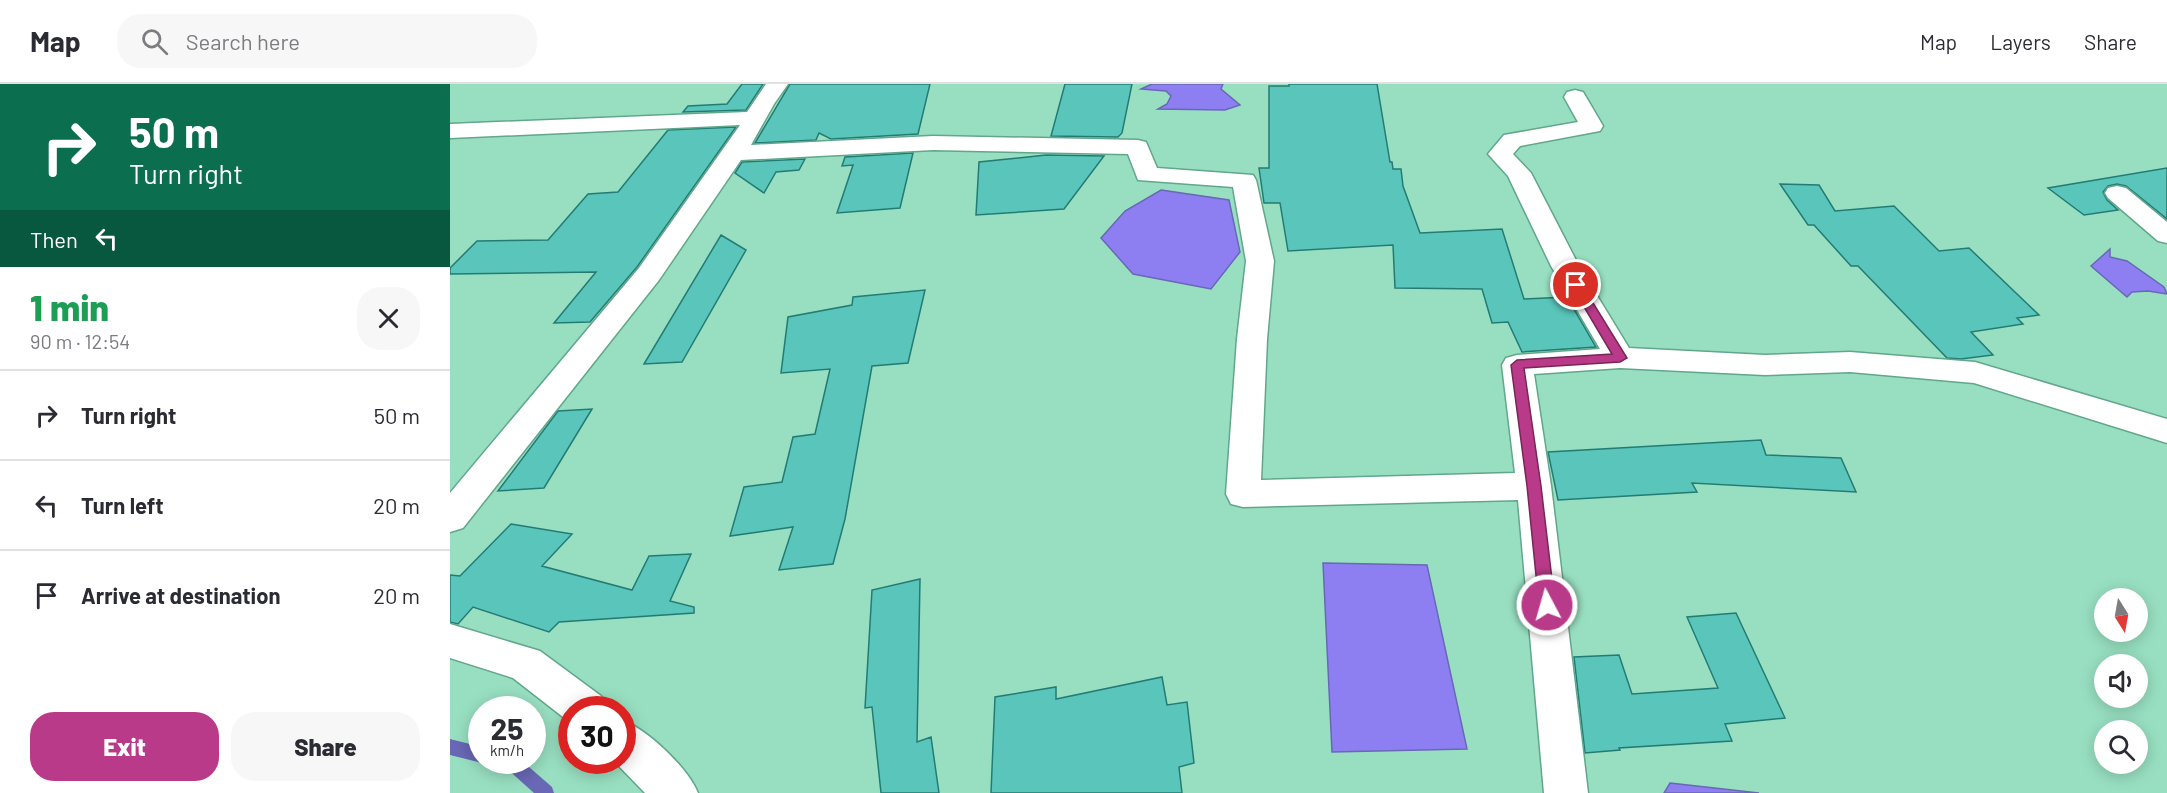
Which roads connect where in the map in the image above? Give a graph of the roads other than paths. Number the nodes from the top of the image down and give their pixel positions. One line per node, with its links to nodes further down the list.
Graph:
1 (777, 84): 3 (street)
2 (1575, 98): 9 (street)
3 (755, 118): 4 (street); 6 (street)
4 (461, 131): 5 (street)
5 (450, 152)
6 (734, 153): 11 (street); 12 (street)
7 (2117, 193): 8 (street)
8 (2167, 235)
9 (1620, 358): 10 (street); 11 (street)
10 (2167, 431)
11 (1534, 486): 17 (street)
12 (455, 505)
13 (450, 641): 14 (street)
14 (568, 696)
15 (636, 754): 16 (street)
16 (676, 793)
17 (1566, 793)

